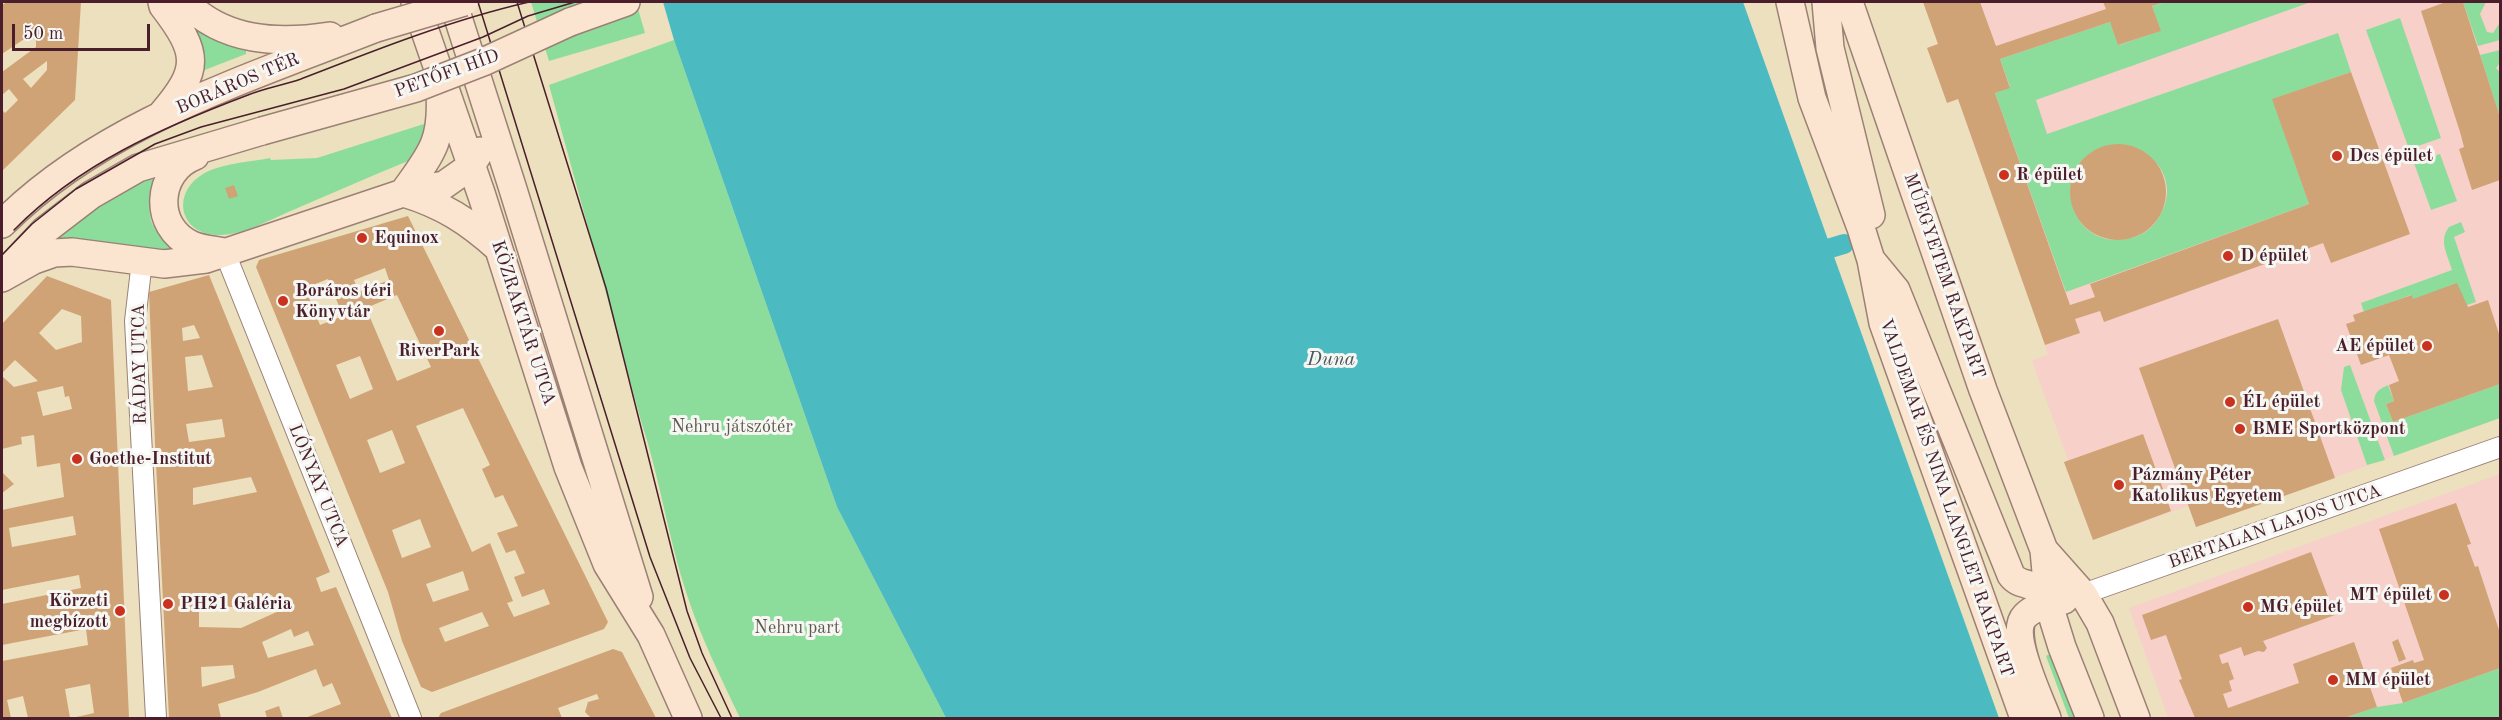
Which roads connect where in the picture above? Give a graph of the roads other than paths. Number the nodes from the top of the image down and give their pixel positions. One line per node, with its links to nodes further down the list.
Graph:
1 (162, 2): 12 (main road)
2 (415, 2): 11 (main road, KÖZRAKTÁR UTCA)
3 (453, 2): 13 (main road, KÖZRAKTÁR UTCA)
4 (464, 2): 10 (main road, bridge)
5 (626, 2): 14 (main road, PETŐFI HÍD, bridge)
6 (1790, 2): 21 (main road, VALDEMAR ÉS NINA LANGLET RAKPART)
7 (1826, 2): 21 (main road)
8 (1849, 2): 25 (main road, MŰEGYETEM RAKPART)
9 (191, 5): 10 (main road)
10 (376, 28): 12 (main road, BORÁROS TÉR)
11 (438, 72): 15 (main road, KÖZRAKTÁR UTCA); 17 (main road)
12 (159, 118): 18 (main road, BORÁROS TÉR)
13 (492, 122): 15 (main road); 16 (main road, KÖZRAKTÁR UTCA)
14 (262, 130): 20 (main road); 23 (main road)
15 (471, 166): 16 (main road); 17 (main road); 19 (main road, KÖZRAKTÁR UTCA)
16 (512, 186): 28 (main road, KÖZRAKTÁR UTCA)
17 (403, 193): 19 (main road); 20 (main road)
18 (2, 224)
19 (498, 248): 28 (main road, KÖZRAKTÁR UTCA)
20 (225, 253): 22 (main road); 31 (street, LÓNYAY UTCA)
21 (1871, 260): 27 (main road); 33 (main road, VALDEMAR ÉS NINA LANGLET RAKPART)
22 (142, 261): 23 (main road); 30 (street, RÁDAY UTCA)
23 (2, 277)
24 (2500, 447): 26 (street, BERTALAN LAJOS UTCA)
25 (2044, 550): 26 (main road, MŰEGYETEM RAKPART); 27 (main road, MŰEGYETEM RAKPART)
26 (2083, 594): 27 (main road, BERTALAN LAJOS UTCA); 29 (main road, MŰEGYETEM RAKPART)
27 (2049, 605): 34 (main road, BERTALAN LAJOS UTCA); 35 (main road, MŰEGYETEM RAKPART)
28 (651, 635): 32 (main road, KÖZRAKTÁR UTCA)
29 (2130, 713)
30 (156, 718)
31 (411, 718)
32 (688, 718)
33 (2024, 718)
34 (2047, 718)
35 (2090, 718)

